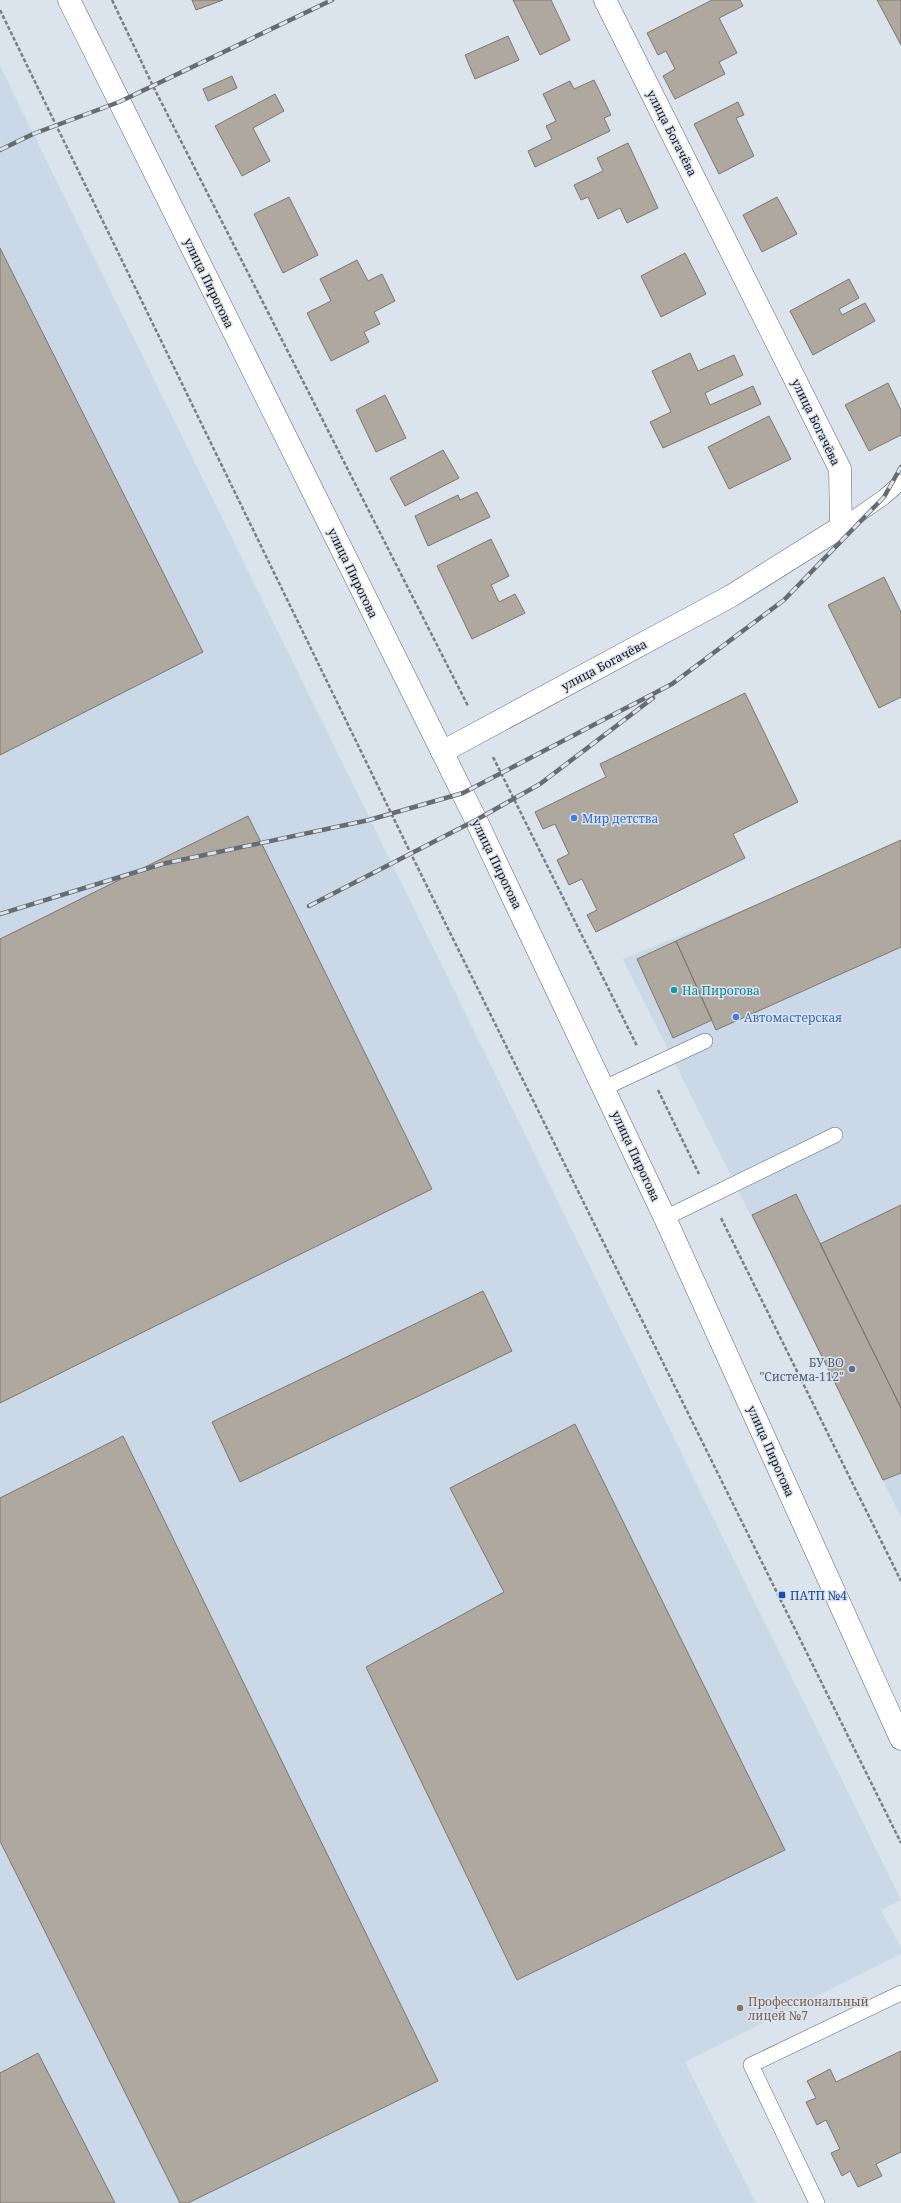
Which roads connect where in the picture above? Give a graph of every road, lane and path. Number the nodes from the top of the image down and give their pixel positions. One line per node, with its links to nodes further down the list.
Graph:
1 (69, 0): 8 (street, улица Пирогова)
2 (112, 0): 7 (path)
3 (605, 0): 6 (street, улица Богачёва)
4 (0, 10): 17 (path)
5 (901, 482): 6 (lane)
6 (841, 527): 7 (street, улица Богачёва)
7 (480, 731): 8 (street, улица Богачёва); 10 (path)
8 (442, 752): 11 (street, улица Пирогова)
9 (705, 1040): 10 (lane)
10 (647, 1068): 11 (lane); 13 (path)
11 (604, 1088): 14 (street, улица Пирогова)
12 (835, 1135): 13 (lane)
13 (710, 1196): 14 (lane); 15 (path)
14 (665, 1218): 16 (street, улица Пирогова)
15 (901, 1581)
16 (899, 1731)
17 (901, 1843)
18 (901, 1993): 19 (lane)
19 (817, 2203)

